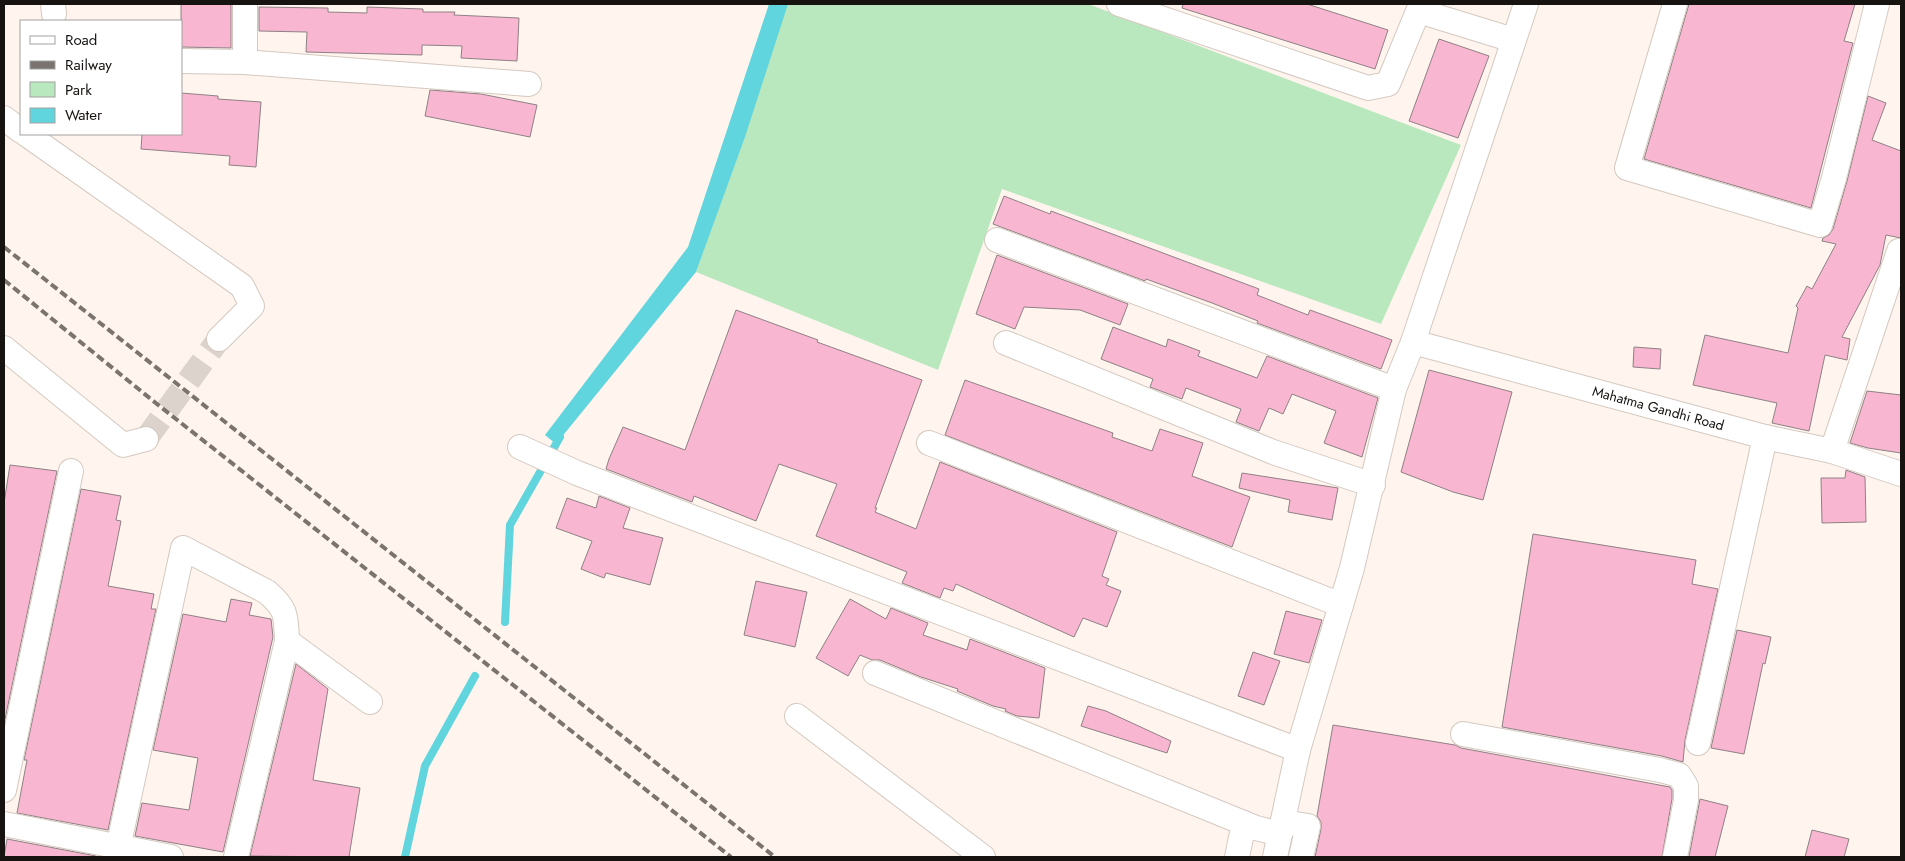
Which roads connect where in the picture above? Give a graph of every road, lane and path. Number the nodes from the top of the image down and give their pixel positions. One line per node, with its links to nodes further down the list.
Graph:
1 (244, 4): 9 (street)
2 (1119, 4): 6 (street)
3 (1526, 4): 7 (street)
4 (1675, 4): 5 (street)
5 (1877, 4)
6 (1420, 7): 7 (street)
7 (1513, 40): 17 (street)
8 (182, 61): 9 (street)
9 (245, 62): 10 (street)
10 (529, 84)
11 (4, 118): 12 (street)
12 (20, 130)
13 (27, 135): 16 (street)
14 (996, 240): 20 (street)
15 (1899, 251): 25 (street)
16 (219, 339)
17 (1413, 342): 20 (street); 21 (street, Mahatma Gandhi Road)
18 (1006, 343): 28 (street)
19 (4, 348): 22 (street)
20 (1394, 389): 28 (street)
21 (1765, 436): 25 (street, Mahatma Gandhi Road); 35 (street)
22 (146, 439)
23 (930, 443): 29 (street)
24 (520, 447): 36 (street)
25 (1832, 452): 27 (street, Mahatma Gandhi Road)
26 (70, 471): 37 (street)
27 (1901, 474)
28 (1372, 485): 29 (street)
29 (1341, 605): 36 (street)
30 (288, 641): 32 (street); 41 (street); 43 (street)
31 (875, 672): 38 (street)
32 (370, 702)
33 (797, 716): 44 (street)
34 (1463, 734): 48 (street)
35 (1698, 743)
36 (1298, 750): 40 (street)
37 (4, 790)
38 (1244, 823): 40 (street); 45 (street)
39 (4, 824): 41 (street)
40 (1282, 828): 46 (street); 47 (street)
41 (117, 852): 42 (street)
42 (171, 857)
43 (236, 857)
44 (984, 857)
45 (1236, 857)
46 (1275, 857)
47 (1301, 857)
48 (1675, 857)

